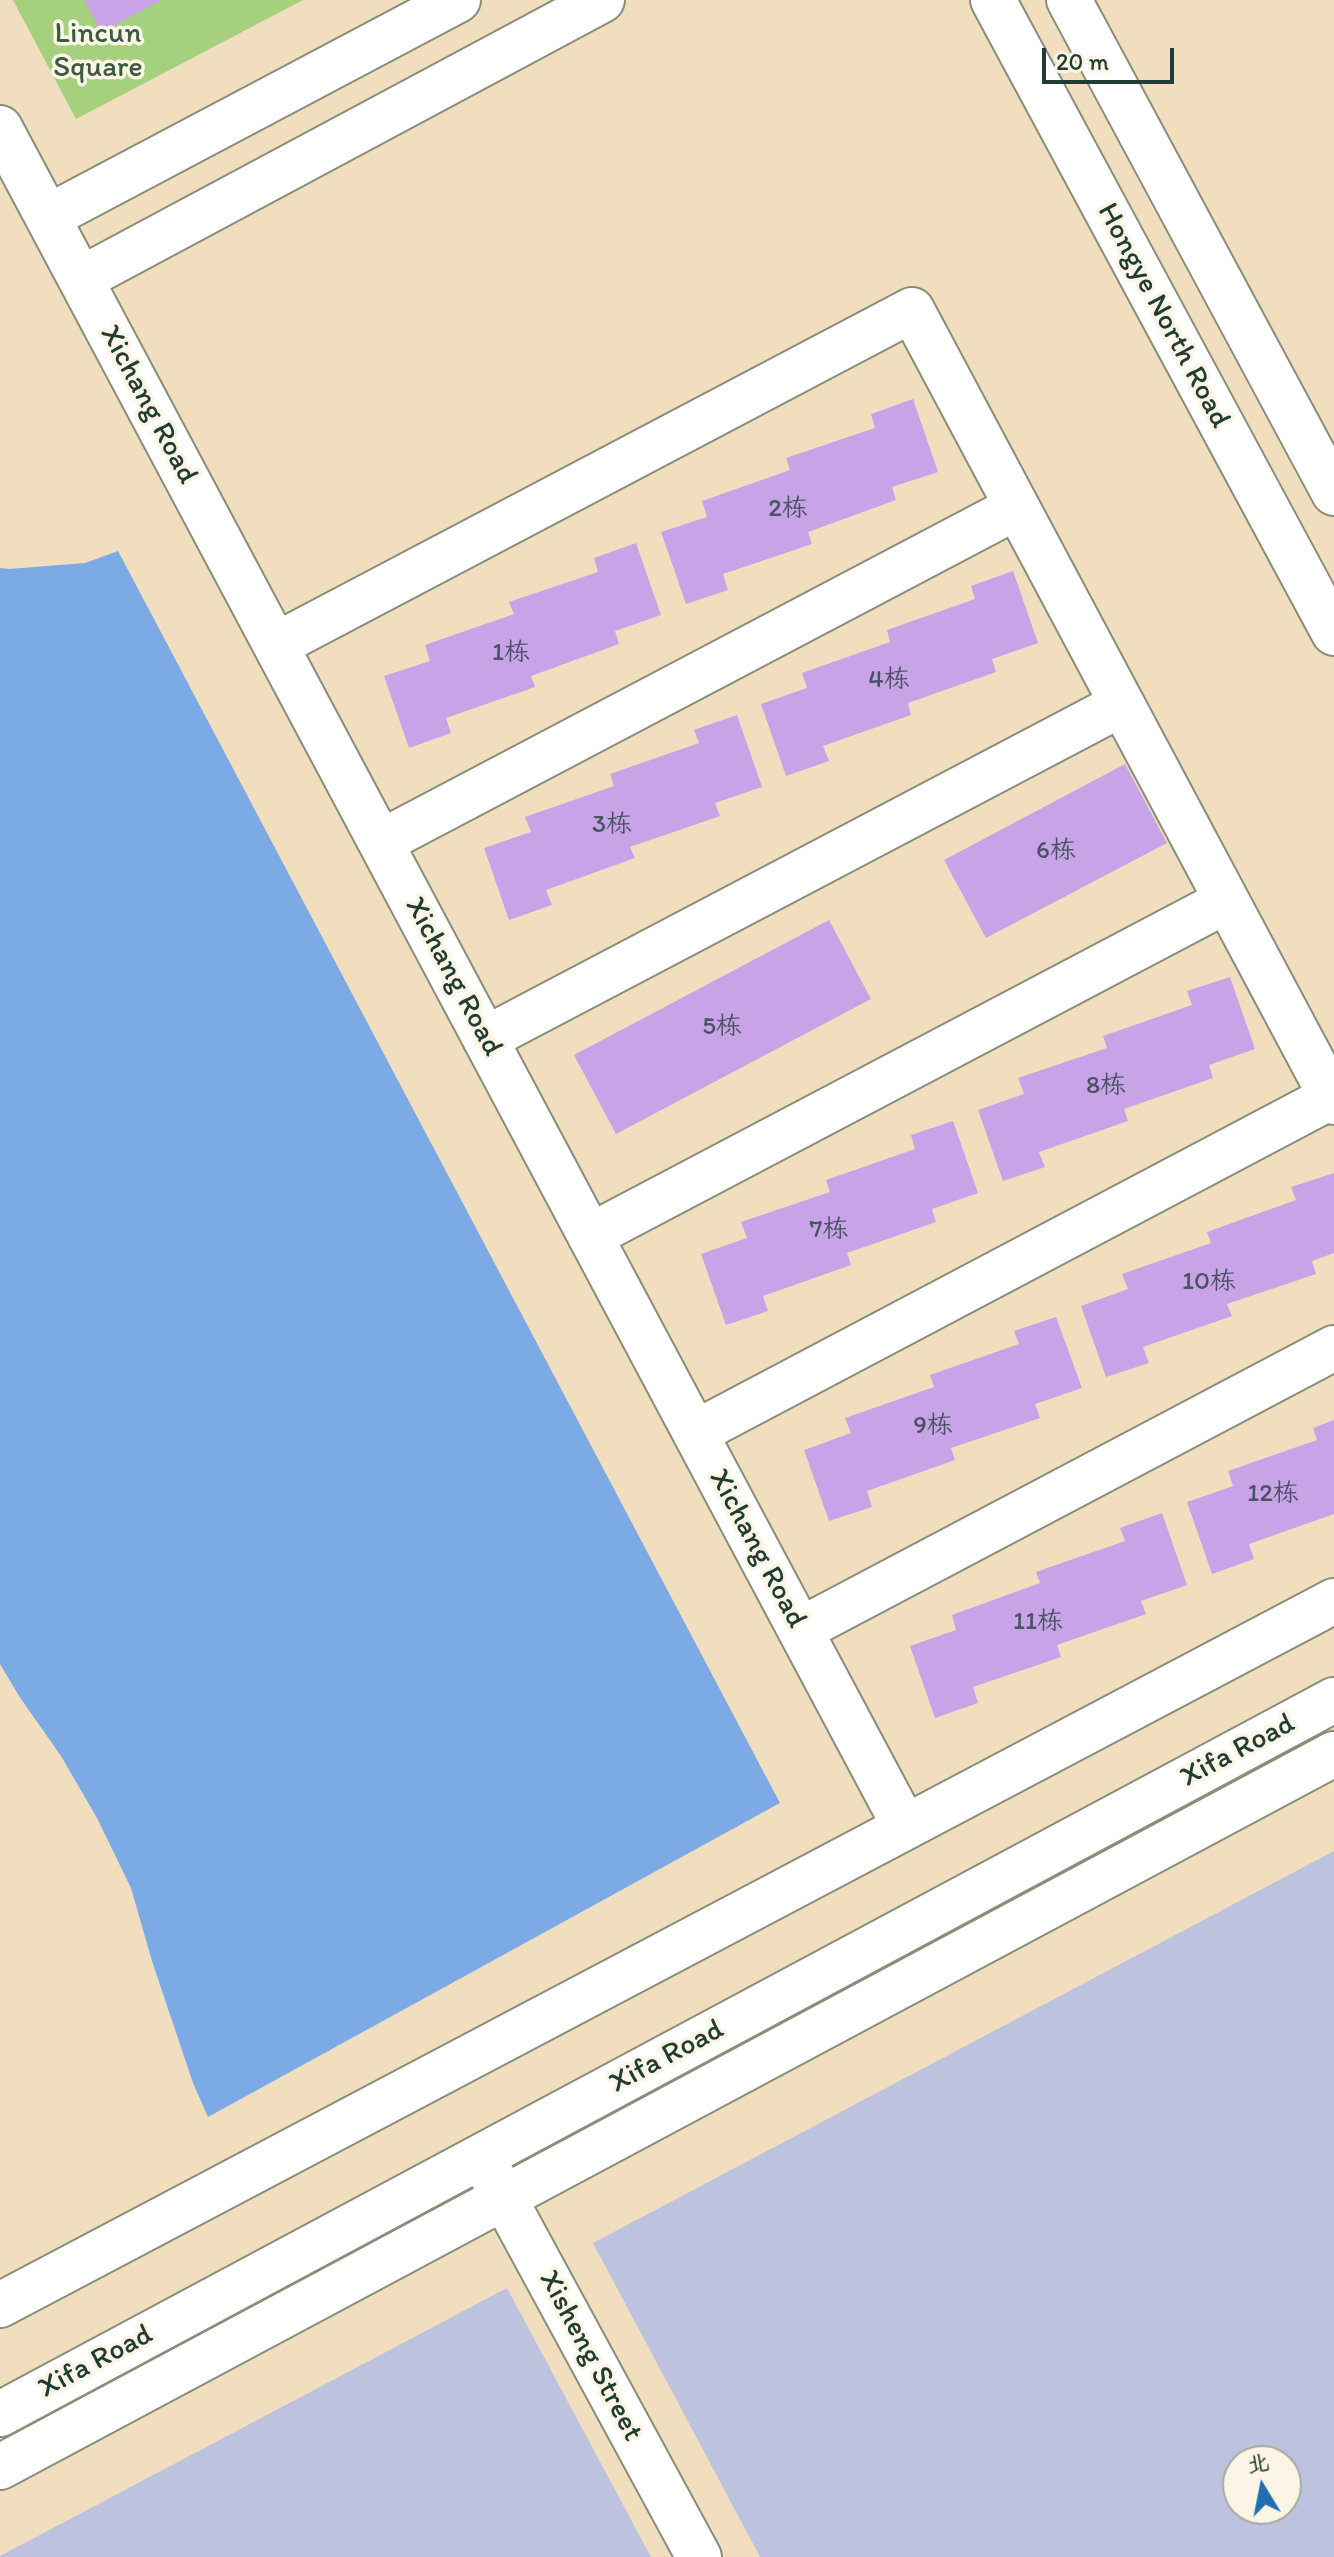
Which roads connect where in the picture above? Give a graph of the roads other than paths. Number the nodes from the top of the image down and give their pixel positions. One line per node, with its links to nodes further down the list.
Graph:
1 (458, 0): 8 (street)
2 (602, 0): 9 (street)
3 (993, 0): 12 (street, Hongye North Road)
4 (1069, 0): 6 (street)
5 (1081, 0): 6 (street)
6 (1093, 45): 10 (street)
7 (0, 128): 8 (street, Xichang Road)
8 (48, 217): 9 (street, Xichang Road)
9 (81, 279): 13 (street, Xichang Road)
10 (1334, 493)
11 (1017, 507): 13 (street); 14 (street); 15 (street)
12 (1334, 633)
13 (276, 645): 15 (street, Xichang Road)
14 (1122, 704): 16 (street); 17 (street)
15 (381, 842): 17 (street, Xichang Road)
16 (1226, 901): 18 (street); 19 (street)
17 (485, 1039): 19 (street, Xichang Road)
18 (1333, 1100): 21 (street)
19 (590, 1236): 21 (street, Xichang Road)
20 (1334, 1348): 23 (street)
21 (695, 1433): 23 (street, Xichang Road)
22 (1334, 1601): 26 (street)
23 (800, 1630): 26 (street, Xichang Road)
24 (1334, 1700): 27 (street, Xifa Road)
25 (1334, 1754): 28 (street, Xifa Road)
26 (905, 1827): 29 (street)
27 (482, 2156): 28 (street, Xisheng Street); 30 (street, Xifa Road)
28 (504, 2198): 31 (street, Xifa Road); 32 (street, Xisheng Street)
29 (2, 2300)
30 (0, 2414)
31 (0, 2467)
32 (699, 2557)

